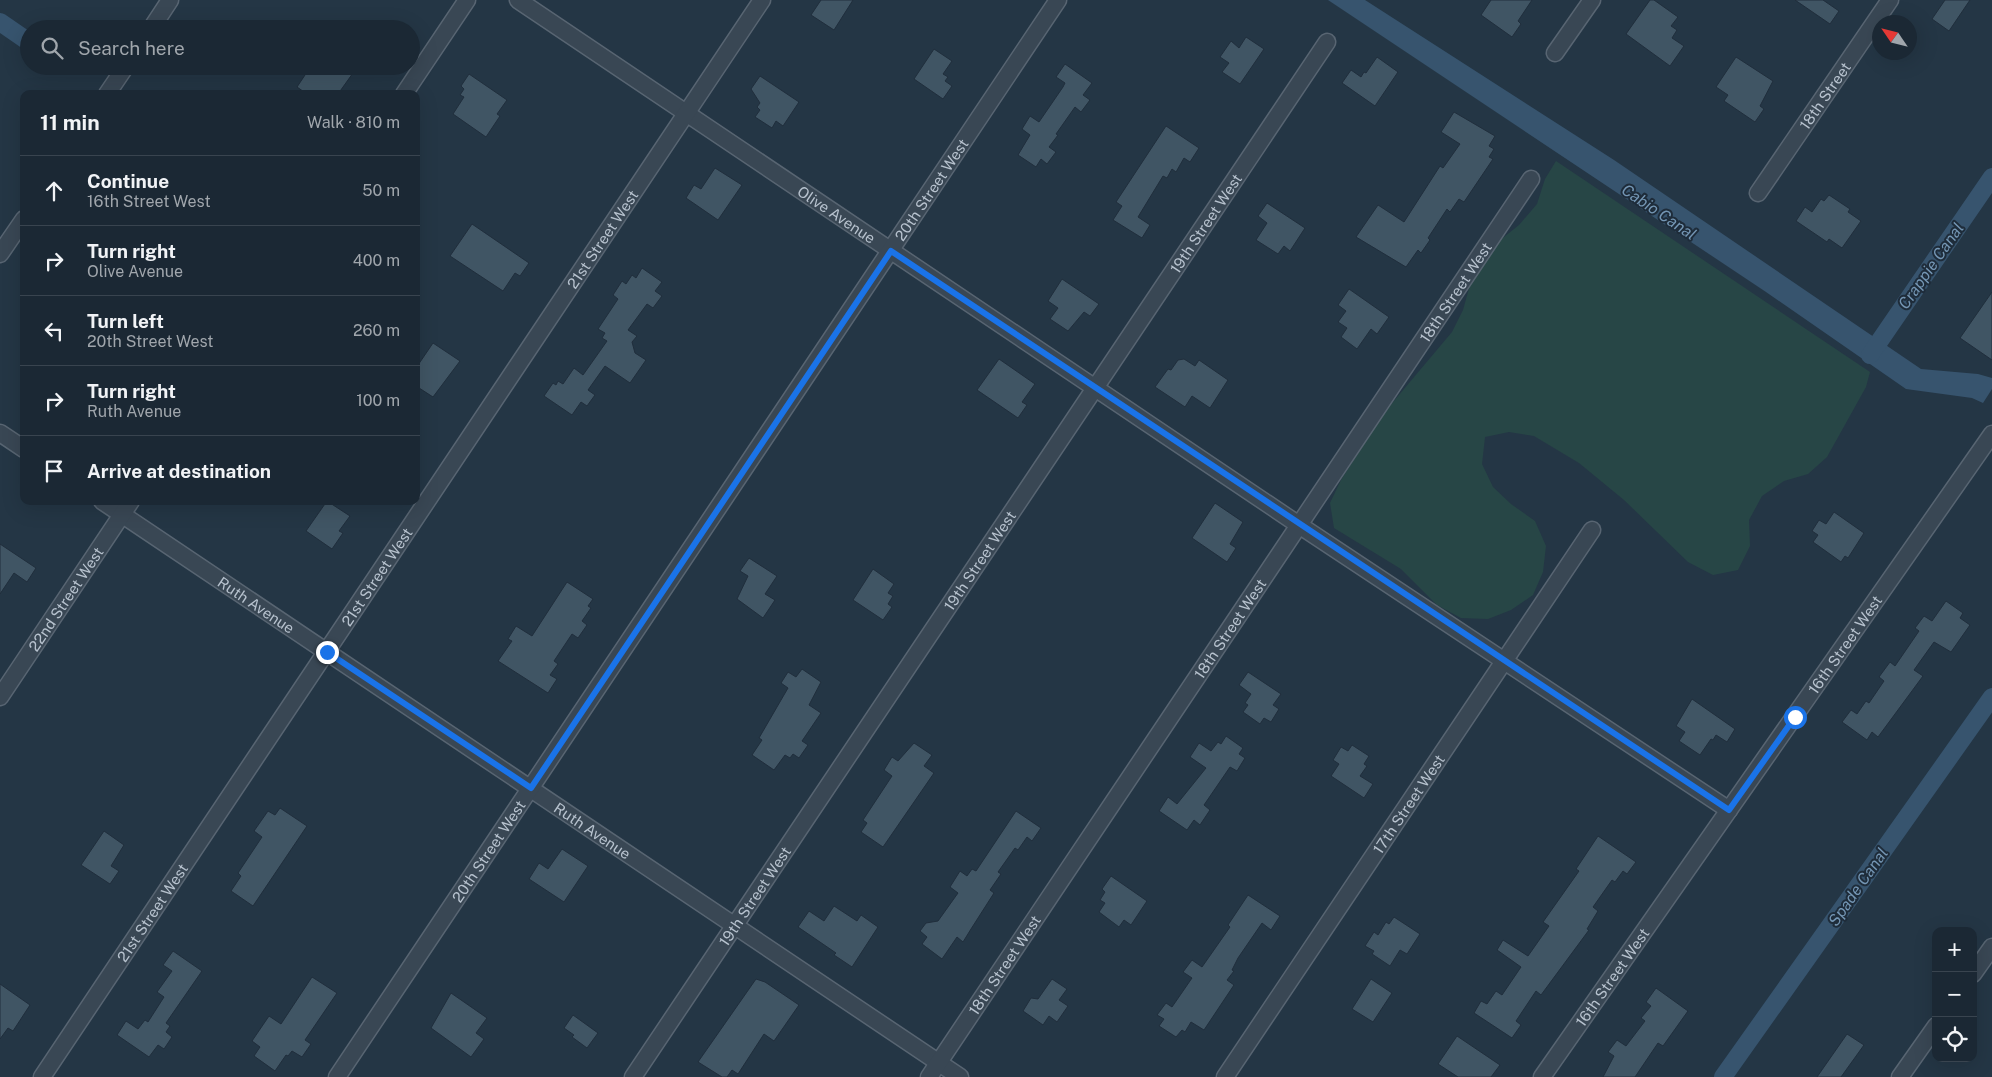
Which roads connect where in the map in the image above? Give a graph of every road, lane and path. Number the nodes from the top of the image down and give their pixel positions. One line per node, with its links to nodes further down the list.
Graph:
1 (170, 0): 8 (street)
2 (466, 0): 11 (street)
3 (518, 0): 16 (street, Olive Avenue)
4 (762, 0): 16 (street, 21st Street West)
5 (1058, 0): 20 (street, 20th Street West)
6 (1592, 0): 10 (street)
7 (1890, 0): 18 (street, 18th Street)
8 (157, 20)
9 (1326, 42): 22 (street, 19th Street West)
10 (1555, 53)
11 (420, 70)
12 (120, 75): 14 (street)
13 (417, 75): 15 (street)
14 (110, 90)
15 (407, 90)
16 (687, 113): 20 (street, Olive Avenue); 29 (street, 21st Street West)
17 (1531, 179): 27 (street, 18th Street West)
18 (1758, 193)
19 (20, 225): 21 (street)
20 (891, 251): 22 (street, Olive Avenue); 32 (street, 20th Street West)
21 (0, 254)
22 (1096, 387): 27 (street, Olive Avenue); 34 (street, 19th Street West)
23 (0, 434): 25 (street)
24 (1992, 434): 33 (street, 16th Street West)
25 (20, 446)
26 (126, 508): 29 (street, Ruth Avenue); 31 (street, 22nd Street West)
27 (1299, 525): 30 (street, Olive Avenue); 38 (street, 18th Street West)
28 (1592, 530): 30 (street, 17th Street West)
29 (327, 652): 32 (street, Ruth Avenue); 39 (street, 21st Street West)
30 (1503, 661): 33 (street, Olive Avenue); 44 (street, 17th Street West)
31 (0, 697)
32 (531, 788): 34 (street, Ruth Avenue); 40 (street, 20th Street West)
33 (1729, 810): 45 (street, 16th Street West)
34 (734, 926): 38 (street, Ruth Avenue); 41 (street, 19th Street West)
35 (1992, 947): 36 (street)
36 (1974, 972)
37 (1932, 1032): 46 (street)
38 (939, 1063): 42 (street, 18th Street West); 43 (street, Ruth Avenue)
39 (42, 1077)
40 (337, 1077)
41 (633, 1077)
42 (929, 1077)
43 (960, 1077)
44 (1225, 1077)
45 (1542, 1077)
46 (1900, 1077)

